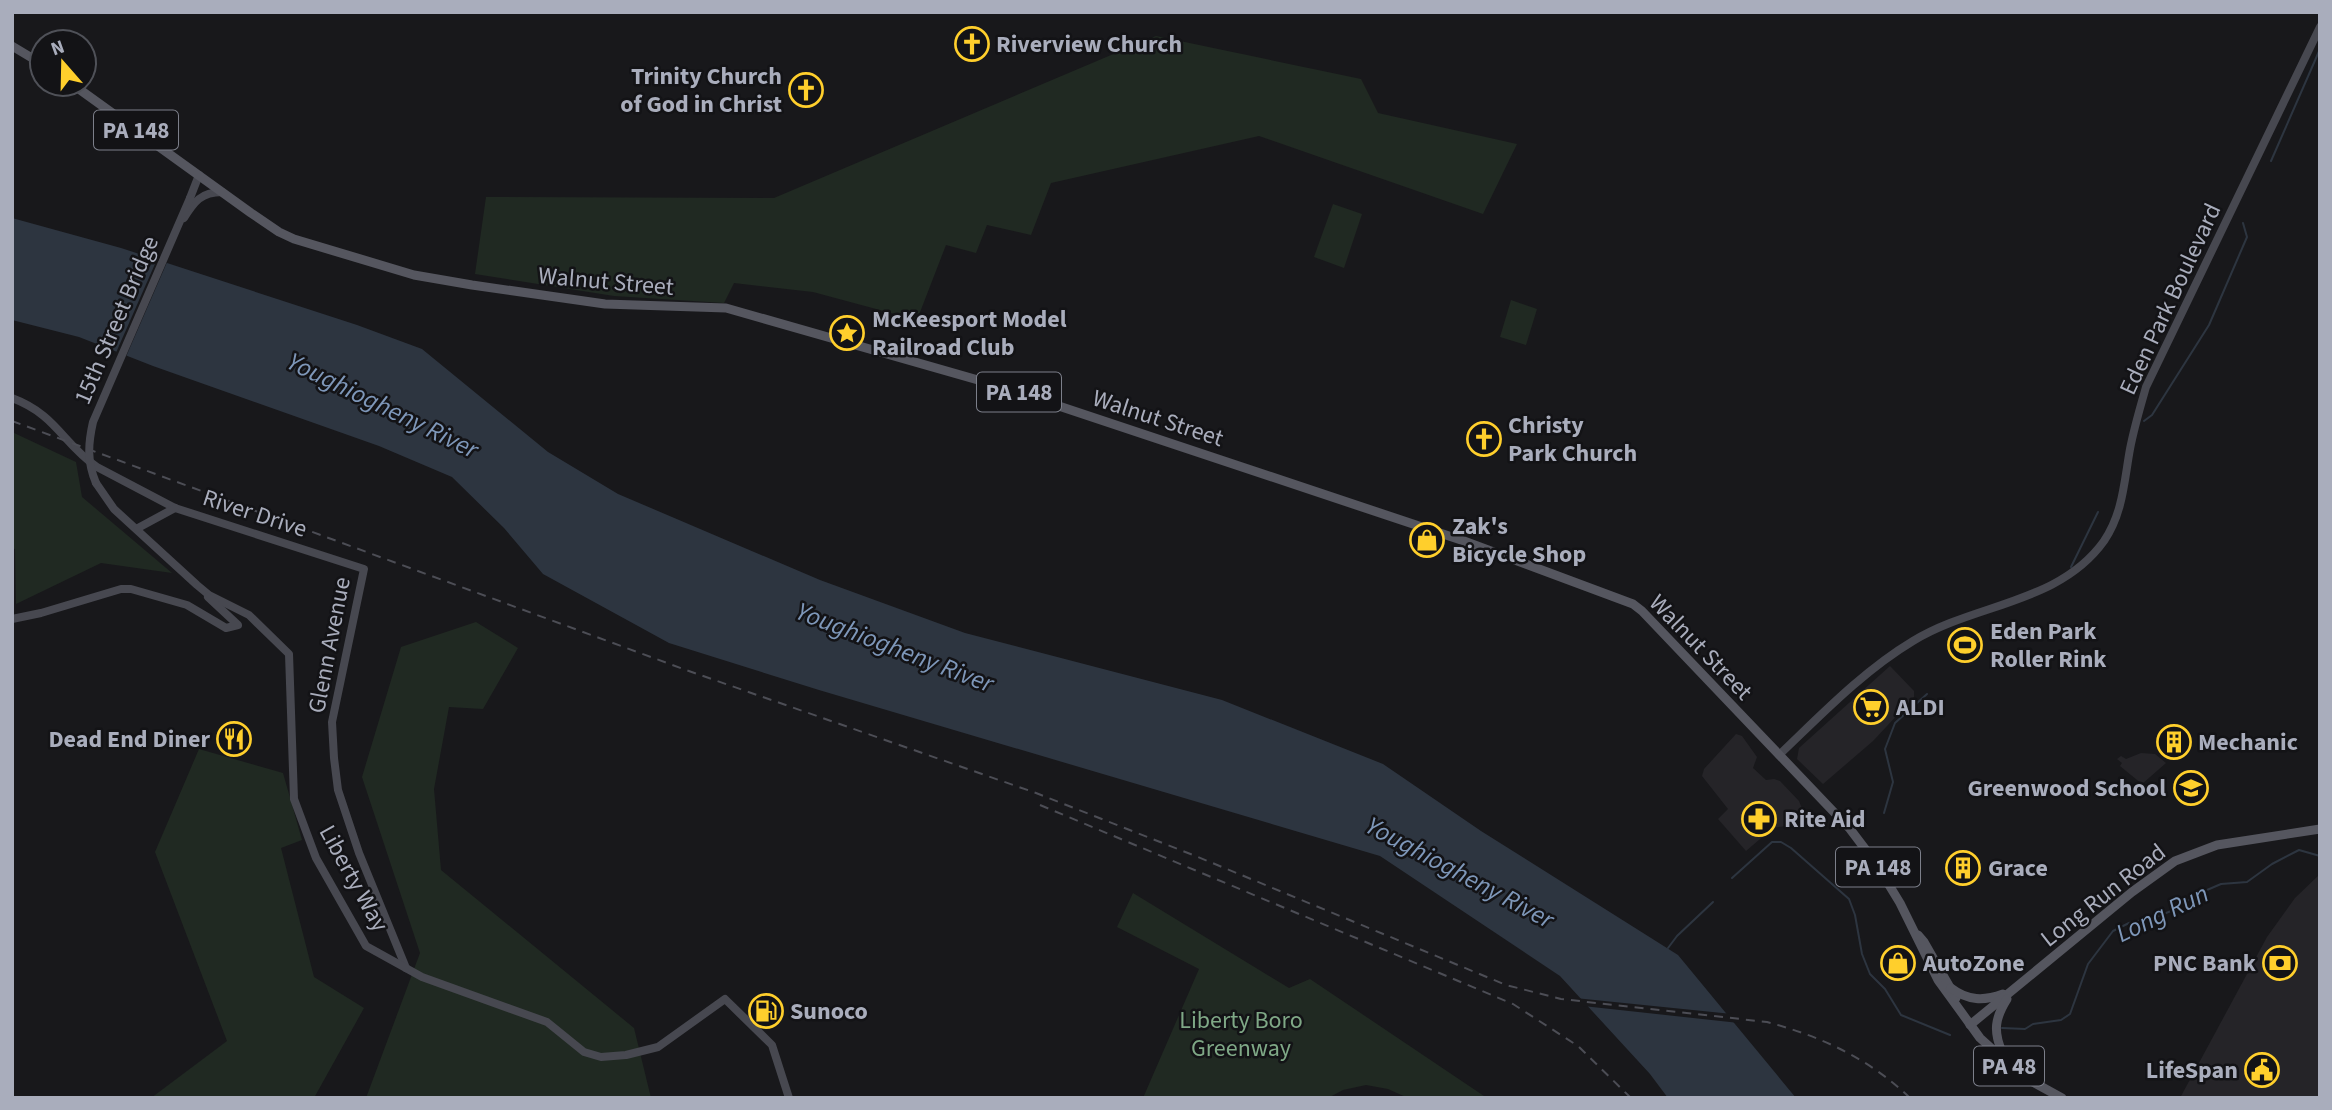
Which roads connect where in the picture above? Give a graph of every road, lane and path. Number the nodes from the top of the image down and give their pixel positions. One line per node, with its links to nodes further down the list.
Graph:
1 (2320, 27): 15 (street, Eden Park Boulevard)
2 (12, 46): 3 (main road)
3 (28, 56)
4 (92, 98): 5 (main road, Walnut Street / PA 148)
5 (199, 175): 6 (main road, Walnut Street / PA 148); 7 (street, 15th Street Bridge)
6 (222, 192): 7 (street); 15 (main road, Walnut Street / PA 148)
7 (193, 199): 9 (street, 15th Street Bridge, bridge)
8 (12, 398): 10 (street)
9 (96, 483): 11 (street, Liberty Way)
10 (175, 508): 11 (street, River Drive); 12 (street, River Drive)
11 (138, 528): 13 (street, Liberty Way)
12 (364, 569): 18 (street, Glenn Avenue)
13 (204, 591): 14 (street); 18 (street, Liberty Way)
14 (12, 619)
15 (1779, 755): 17 (main road, Walnut Street / PA 148)
16 (2320, 829): 20 (main road, Long Run Road / PA 48)
17 (1916, 933): 19 (main road, Walnut Street / PA 148); 21 (main road, Walnut Street / PA 148)
18 (406, 968): 24 (street, Liberty Way)
19 (1949, 986): 20 (main road); 21 (main road, Walnut Street / PA 148)
20 (2012, 991): 21 (main road, Long Run Road / PA 48); 22 (main road, PA 48)
21 (1972, 1023): 22 (main road, Walnut Street / PA 148); 23 (main road, Walnut Street / PA 48)
22 (2002, 1052): 23 (main road, Walnut Street / PA 48)
23 (2059, 1097)
24 (789, 1098)

